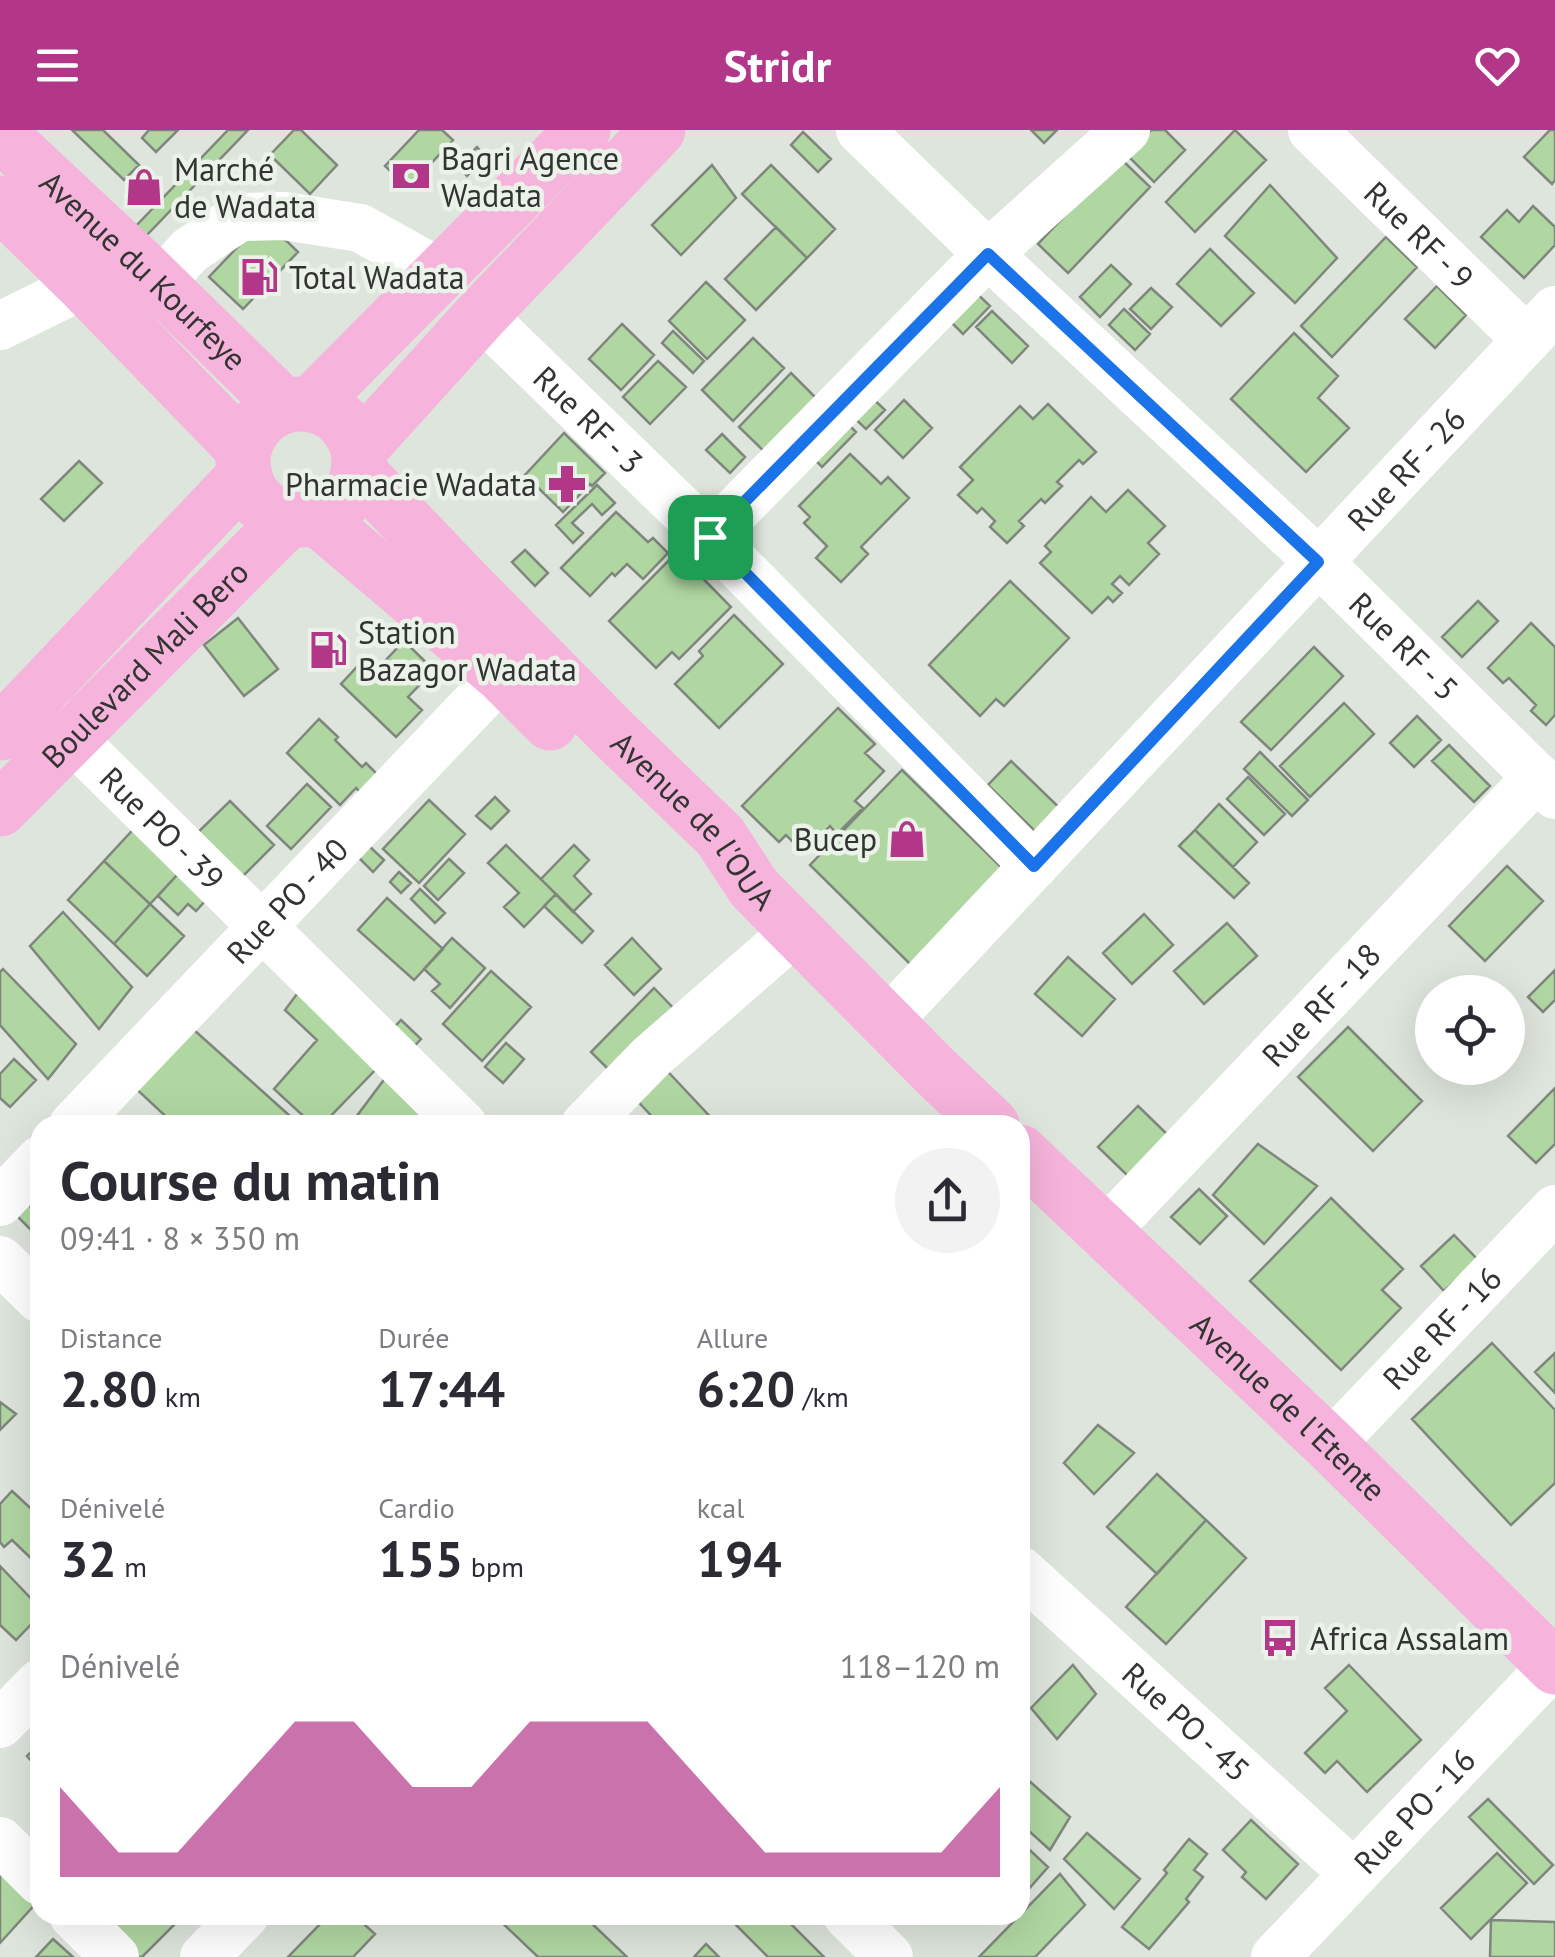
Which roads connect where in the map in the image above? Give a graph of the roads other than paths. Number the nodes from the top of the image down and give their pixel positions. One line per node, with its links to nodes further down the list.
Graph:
1 (583, 130): 10 (main road)
2 (658, 130): 12 (main road)
3 (860, 130): 8 (street, Rue RF - 5)
4 (1126, 130): 8 (street)
5 (1312, 130): 13 (street, Rue RF - 9)
6 (0, 134): 9 (main road, Avenue du Kourfeye)
7 (0, 204): 11 (main road, Avenue du Kourfeye)
8 (988, 254): 19 (street); 20 (street, Rue RF - 5)
9 (148, 272): 10 (street); 11 (street); 15 (main road, Avenue du Kourfeye)
10 (441, 273): 15 (main road)
11 (84, 285): 14 (street); 17 (main road, Avenue du Kourfeye)
12 (482, 315): 16 (main road); 19 (street, Rue RF - 3)
13 (1541, 325): 20 (street, Rue RF - 26)
14 (0, 326)
15 (297, 405): 16 (main road); 17 (main road)
16 (358, 461): 18 (main road); 27 (main road, Avenue de l'OUA)
17 (245, 462): 18 (main road); 22 (main road, Boulevard Mali Bero)
18 (303, 518): 21 (main road, Avenue de l'OUA); 23 (main road, Boulevard Mali Bero)
19 (710, 537): 26 (street, Rue RF - 3)
20 (1318, 562): 24 (street, Rue RF - 5); 26 (street, Rue RF - 26)
21 (502, 674): 27 (main road, Avenue de l'OUA); 28 (street, Rue PO - 40)
22 (16, 716): 23 (street, Rue PO - 39)
23 (71, 738): 25 (main road, Boulevard Mali Bero); 28 (street, Rue PO - 39)
24 (1546, 786): 39 (street, Rue RF - 18)
25 (0, 809)
26 (1034, 866): 30 (street, Rue RF - 26)
27 (754, 888): 29 (main road)
28 (262, 926): 31 (street, Rue PO - 40); 32 (street, Rue PO - 39)
29 (796, 931): 30 (main road); 33 (street)
30 (886, 1022): 34 (main road)
31 (83, 1115)
32 (453, 1115)
33 (596, 1115)
34 (982, 1115)
35 (1030, 1162): 39 (main road, Avenue de l'Etente)
36 (30, 1170): 37 (street)
37 (0, 1202)
38 (1555, 1209): 42 (street, Rue RF - 16)
39 (1104, 1233): 42 (main road, Avenue de l'Etente)
40 (0, 1260): 41 (street)
41 (30, 1289)
42 (1330, 1445): 44 (main road, Avenue de l'Etente)
43 (1030, 1579): 49 (street, Rue PO - 45)
44 (1554, 1665): 49 (street, Rue PO - 16)
45 (30, 1693): 46 (street)
46 (0, 1724)
47 (0, 1841): 48 (street)
48 (30, 1871)
49 (1354, 1874): 56 (street, Rue PO - 16)
50 (84, 1925): 53 (street)
51 (235, 1925): 54 (street)
52 (856, 1925): 55 (street)
53 (115, 1957)
54 (204, 1957)
55 (889, 1957)
56 (1275, 1957)

